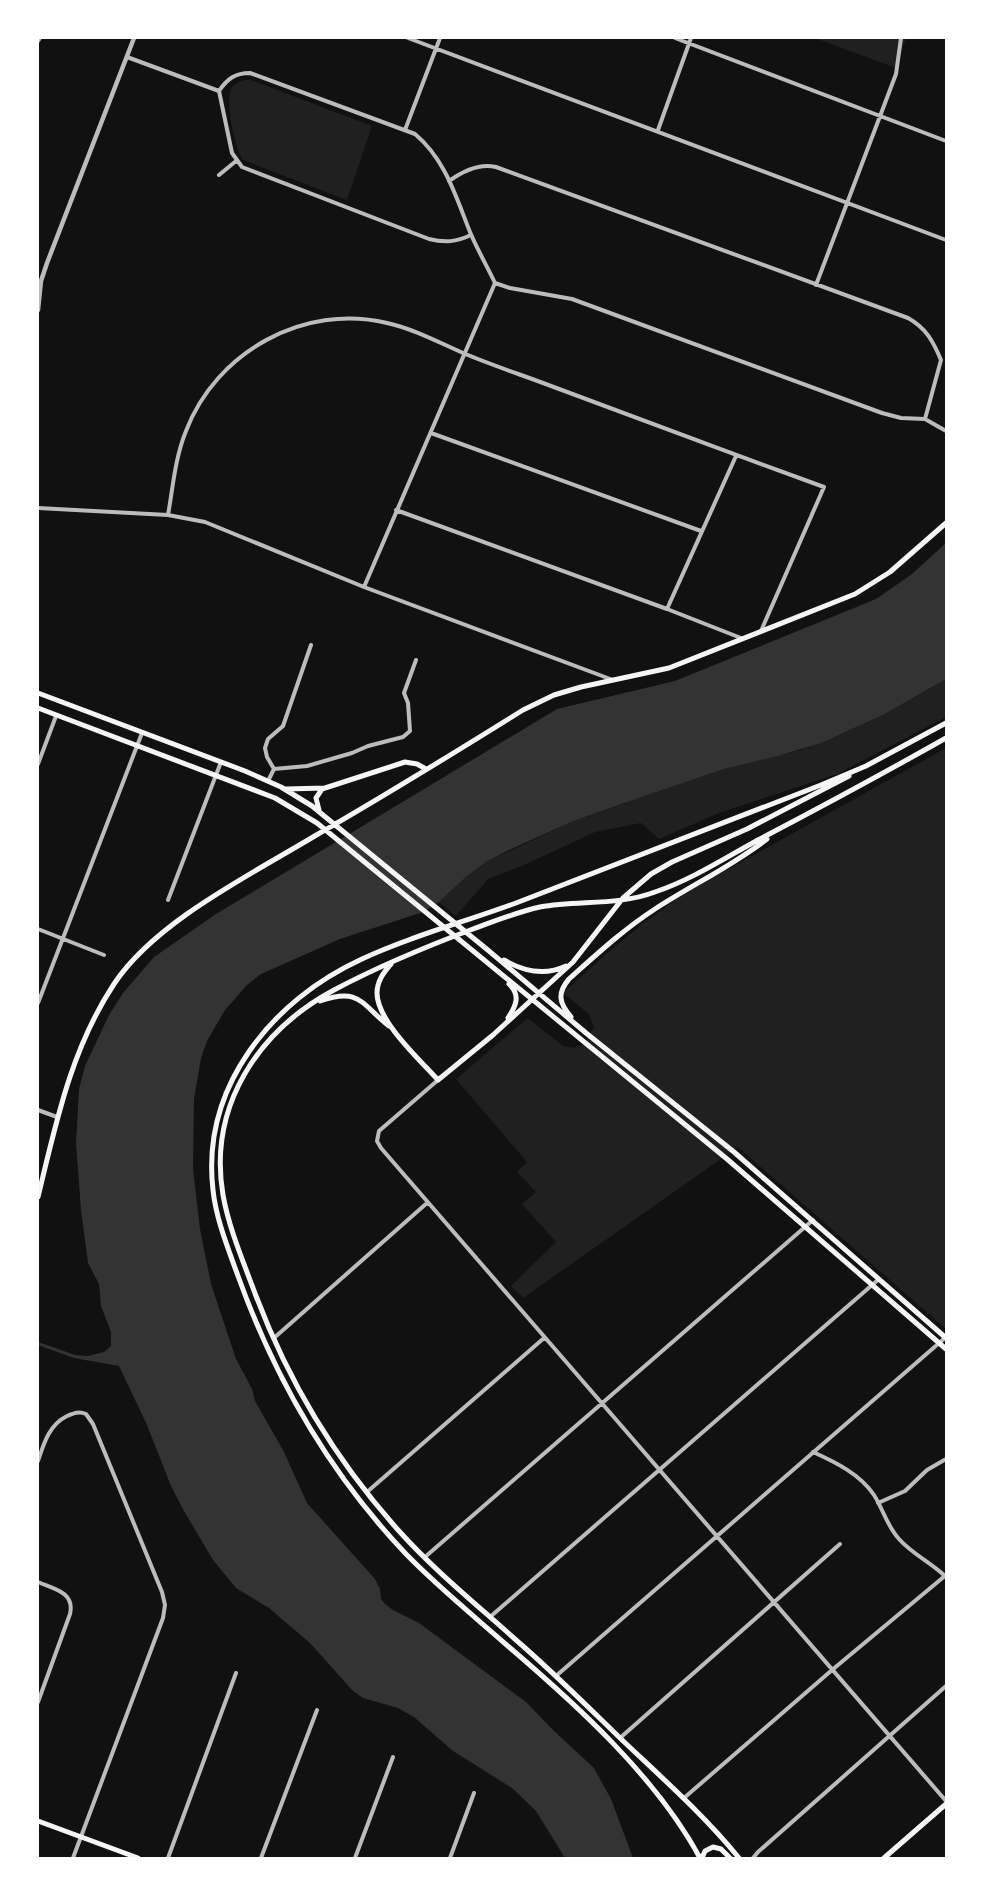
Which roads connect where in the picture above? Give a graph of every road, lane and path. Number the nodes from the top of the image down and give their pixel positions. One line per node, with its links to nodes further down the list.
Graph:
1 (134, 38): 9 (street)
2 (408, 38): 8 (street)
3 (440, 38): 8 (street)
4 (675, 38): 7 (street)
5 (691, 38): 7 (street)
6 (901, 38): 11 (street)
7 (689, 43): 11 (street); 13 (street)
8 (436, 48): 12 (street); 13 (street)
9 (127, 57): 10 (street); 23 (street)
10 (219, 91): 12 (street); 15 (street)
11 (880, 117): 14 (street); 18 (street)
12 (405, 130): 17 (street)
13 (658, 130): 18 (street)
14 (946, 141)
15 (236, 161): 16 (street); 19 (street)
16 (219, 175)
17 (449, 181): 19 (street); 22 (street)
18 (848, 203): 20 (street); 22 (street)
19 (471, 235): 21 (street)
20 (946, 240)
21 (495, 283): 25 (street); 27 (street)
22 (816, 285): 26 (street)
23 (38, 299): 24 (street)
24 (38, 310)
25 (465, 354): 29 (street); 30 (street); 33 (street)
26 (944, 360): 27 (street)
27 (925, 419): 28 (street)
28 (946, 430)
29 (431, 432): 32 (street); 35 (street)
30 (736, 456): 35 (street); 38 (street)
31 (38, 508): 33 (street)
32 (396, 510): 36 (street); 37 (street)
33 (168, 515): 36 (street)
34 (946, 523): 38 (main road)
35 (701, 531): 37 (street)
36 (364, 587): 42 (street)
37 (667, 609): 39 (street)
38 (761, 631): 39 (main road)
39 (742, 639): 42 (main road)
40 (311, 645): 53 (street)
41 (416, 660): 53 (street)
42 (614, 680): 54 (main road)
43 (38, 693): 47 (main road)
44 (38, 708): 45 (main road)
45 (56, 716): 49 (main road); 51 (street)
46 (946, 723): 52 (main road)
47 (142, 733): 49 (street); 50 (main road)
48 (946, 738): 60 (main road)
49 (137, 747): 55 (main road); 63 (street)
50 (221, 762): 55 (street); 56 (main road)
51 (38, 764)
52 (866, 766): 68 (main road); 124 (main road)
53 (274, 769): 56 (street)
54 (426, 769): 58 (main road); 78 (main road)
55 (216, 776): 61 (street); 66 (main road)
56 (268, 781): 57 (main road)
57 (281, 787): 58 (main road); 59 (main road)
58 (326, 788): 59 (main road)
59 (327, 818): 64 (main road)
60 (781, 828): 67 (main road); 75 (main road)
61 (168, 900)
62 (38, 929): 63 (street)
63 (62, 939): 65 (street); 71 (street)
64 (489, 951): 68 (main road); 69 (main road)
65 (104, 955)
66 (480, 956): 70 (main road); 73 (main road)
67 (394, 960): 72 (main road); 74 (main road)
68 (573, 962): 69 (main road)
69 (540, 994): 70 (main road); 75 (main road)
70 (533, 1000): 73 (main road); 82 (main road)
71 (38, 1003)
72 (310, 1004): 74 (main road); 86 (main road)
73 (504, 1025): 76 (main road)
74 (394, 1030): 76 (main road)
75 (586, 1034): 81 (main road)
76 (438, 1080): 80 (street)
77 (38, 1110): 78 (street)
78 (57, 1117): 79 (main road)
79 (38, 1197)
80 (427, 1203): 86 (street); 87 (street)
81 (813, 1220): 82 (street); 83 (main road)
82 (806, 1226): 84 (main road); 90 (street)
83 (879, 1279): 84 (street); 85 (main road)
84 (873, 1284): 88 (main road); 94 (street)
85 (946, 1337): 88 (street)
86 (273, 1338): 95 (main road)
87 (544, 1338): 90 (street); 95 (street)
88 (939, 1343): 89 (main road); 91 (street)
89 (946, 1349)
90 (601, 1404): 94 (street); 99 (street)
91 (813, 1452): 96 (street); 97 (street)
92 (946, 1459): 96 (street)
93 (38, 1461): 117 (street)
94 (659, 1471): 97 (street); 103 (street)
95 (366, 1492): 99 (main road)
96 (878, 1503): 100 (street)
97 (716, 1537): 102 (street); 106 (street)
98 (840, 1544): 102 (street)
99 (424, 1558): 103 (main road)
100 (946, 1576): 104 (street)
101 (38, 1582): 108 (street)
102 (774, 1604): 104 (street); 111 (street)
103 (490, 1617): 106 (main road)
104 (832, 1670): 110 (street); 114 (street)
105 (236, 1673): 120 (street)
106 (556, 1676): 111 (main road)
107 (946, 1686): 110 (street)
108 (38, 1701)
109 (318, 1710): 121 (street)
110 (889, 1736): 115 (street); 127 (street)
111 (620, 1738): 114 (main road)
112 (393, 1757): 122 (street)
113 (474, 1793): 123 (street)
114 (684, 1798): 126 (main road)
115 (946, 1803): 128 (main road)
116 (38, 1821): 117 (main road)
117 (81, 1837): 118 (street); 119 (main road)
118 (73, 1858)
119 (138, 1858)
120 (168, 1858)
121 (261, 1858)
122 (355, 1858)
123 (450, 1858)
124 (701, 1858): 125 (main road)
125 (730, 1858)
126 (739, 1858)
127 (753, 1858)
128 (884, 1858)

